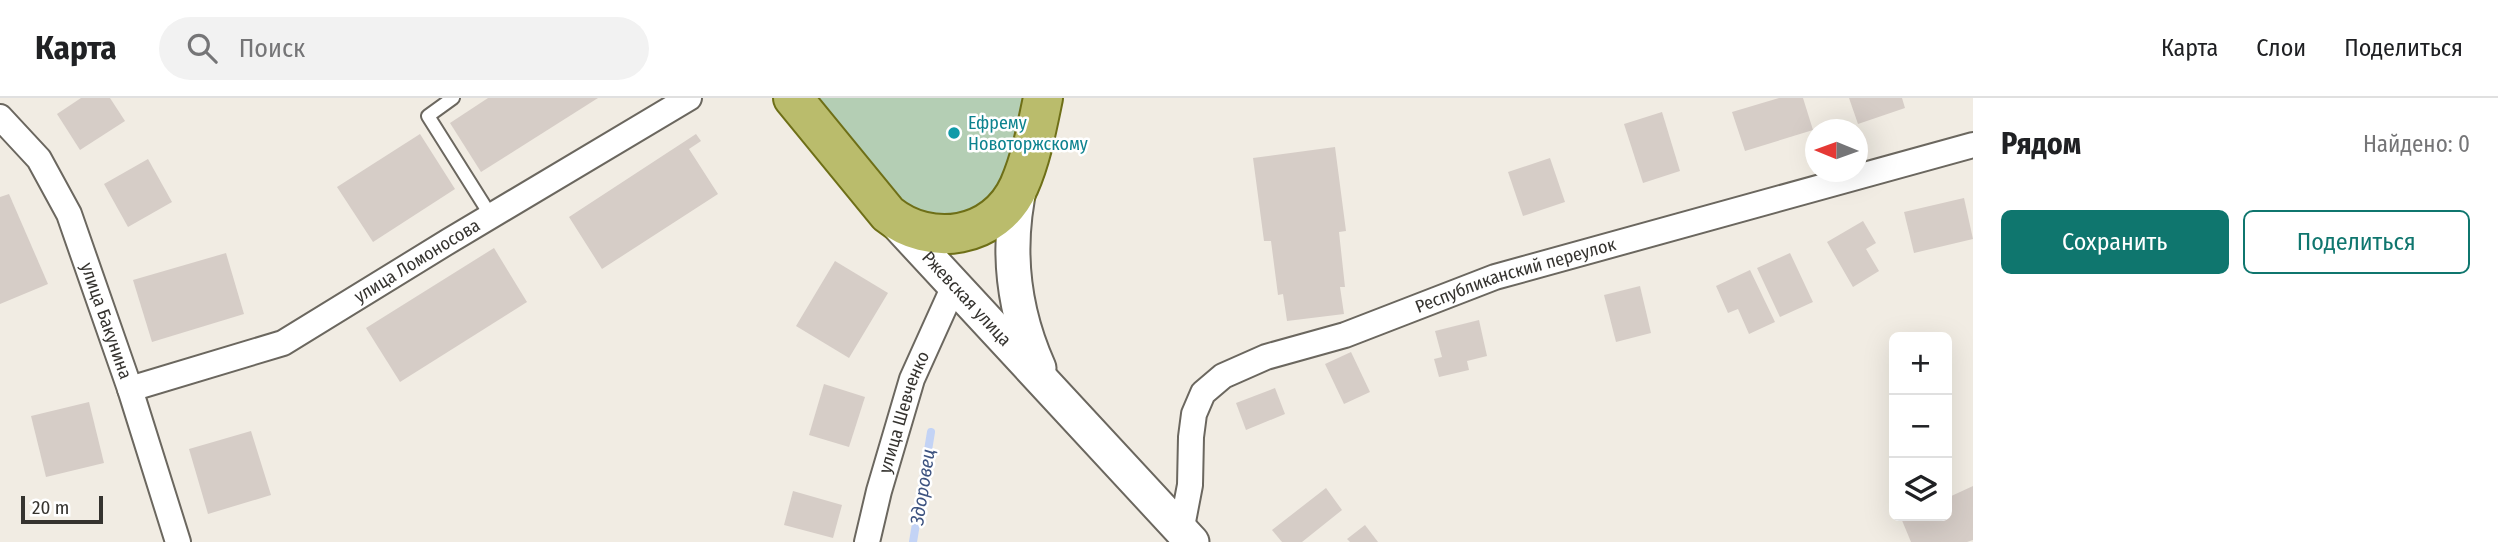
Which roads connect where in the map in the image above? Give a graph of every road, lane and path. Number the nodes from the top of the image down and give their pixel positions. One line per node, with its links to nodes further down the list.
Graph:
1 (453, 98): 9 (lane)
2 (689, 98): 9 (street, улица Ломоносова)
3 (793, 98): 8 (main road)
4 (1043, 101): 7 (main road)
5 (0, 117): 12 (street, улица Бакунина)
6 (1973, 145): 13 (street, Республиканский переулок)
7 (1023, 174): 8 (main road); 11 (main road, Ржевская улица)
8 (888, 214): 10 (main road, Ржевская улица)
9 (491, 216): 12 (street, улица Ломоносова)
10 (954, 286): 11 (main road, Ржевская улица); 15 (street, улица Шевченко)
11 (1046, 382): 13 (main road, Ржевская улица)
12 (130, 389): 14 (street, улица Бакунина)
13 (1187, 537)
14 (178, 542)
15 (867, 542)

